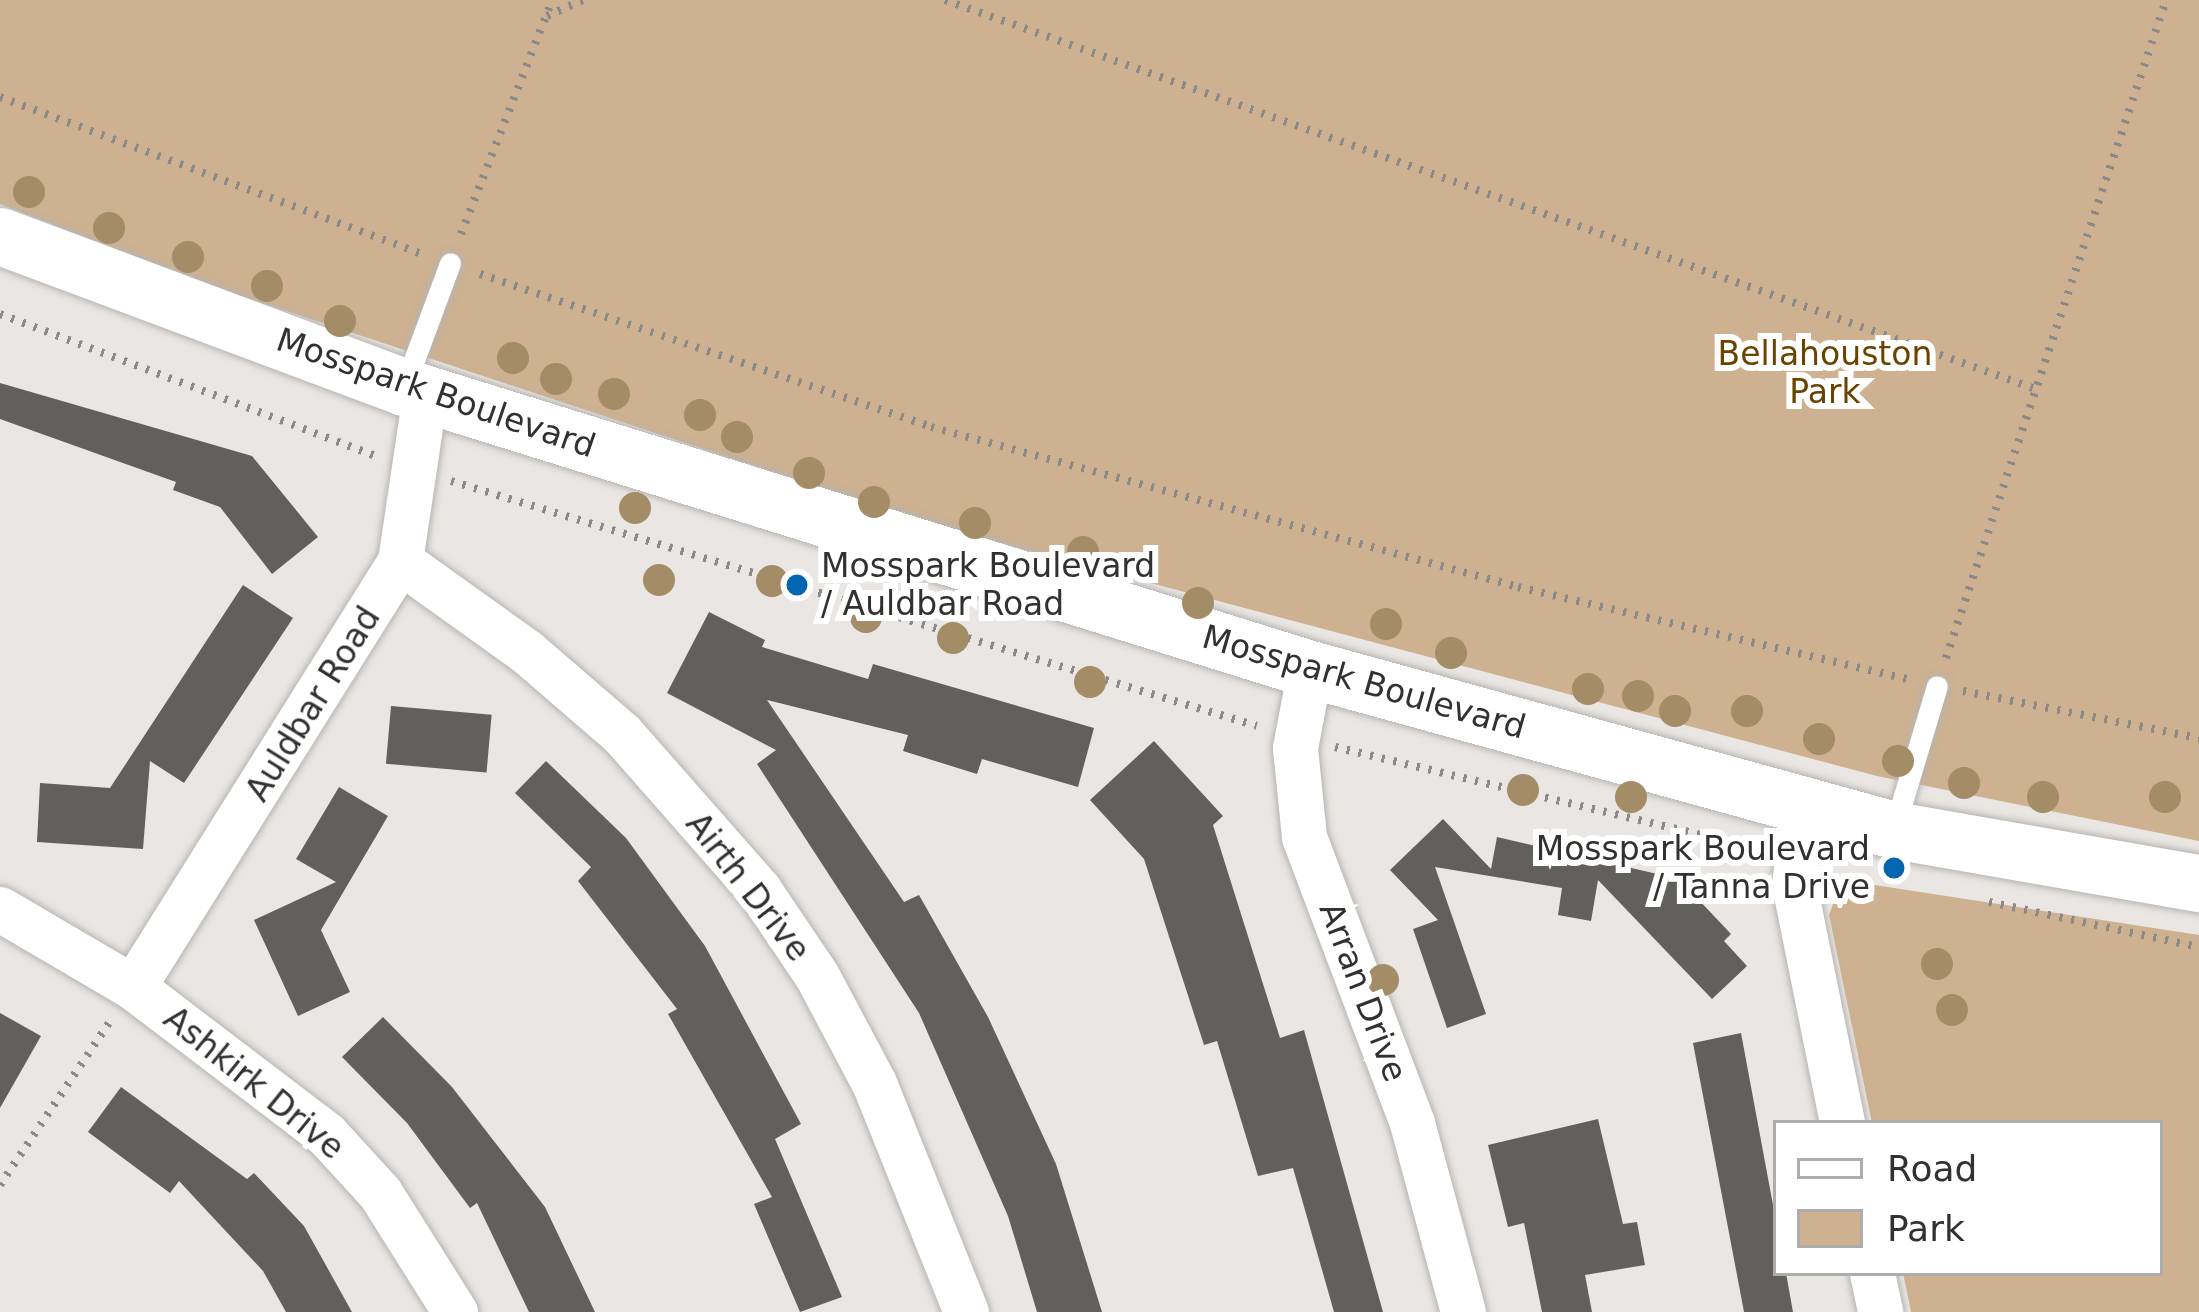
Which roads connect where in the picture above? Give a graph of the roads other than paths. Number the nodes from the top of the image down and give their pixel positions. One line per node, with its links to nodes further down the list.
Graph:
1 (0, 236): 3 (street, Mosspark Boulevard)
2 (450, 263): 3 (lane)
3 (414, 391): 4 (street, Auldbar Road); 5 (street, Mosspark Boulevard)
4 (400, 561): 11 (street, Auldbar Road); 15 (street, Airth Drive)
5 (1310, 669): 8 (street, Mosspark Boulevard); 16 (street, Arran Drive)
6 (1936, 686): 7 (lane)
7 (1894, 830): 8 (street, Mosspark Boulevard); 9 (street, Mosspark Boulevard)
8 (1800, 833): 12 (street)
9 (2199, 884)
10 (0, 909): 11 (street, Ashkirk Drive)
11 (133, 987): 14 (street, Ashkirk Drive)
12 (1841, 1120)
13 (1873, 1276): 17 (street)
14 (455, 1312)
15 (966, 1312)
16 (1463, 1312)
17 (1880, 1312)

